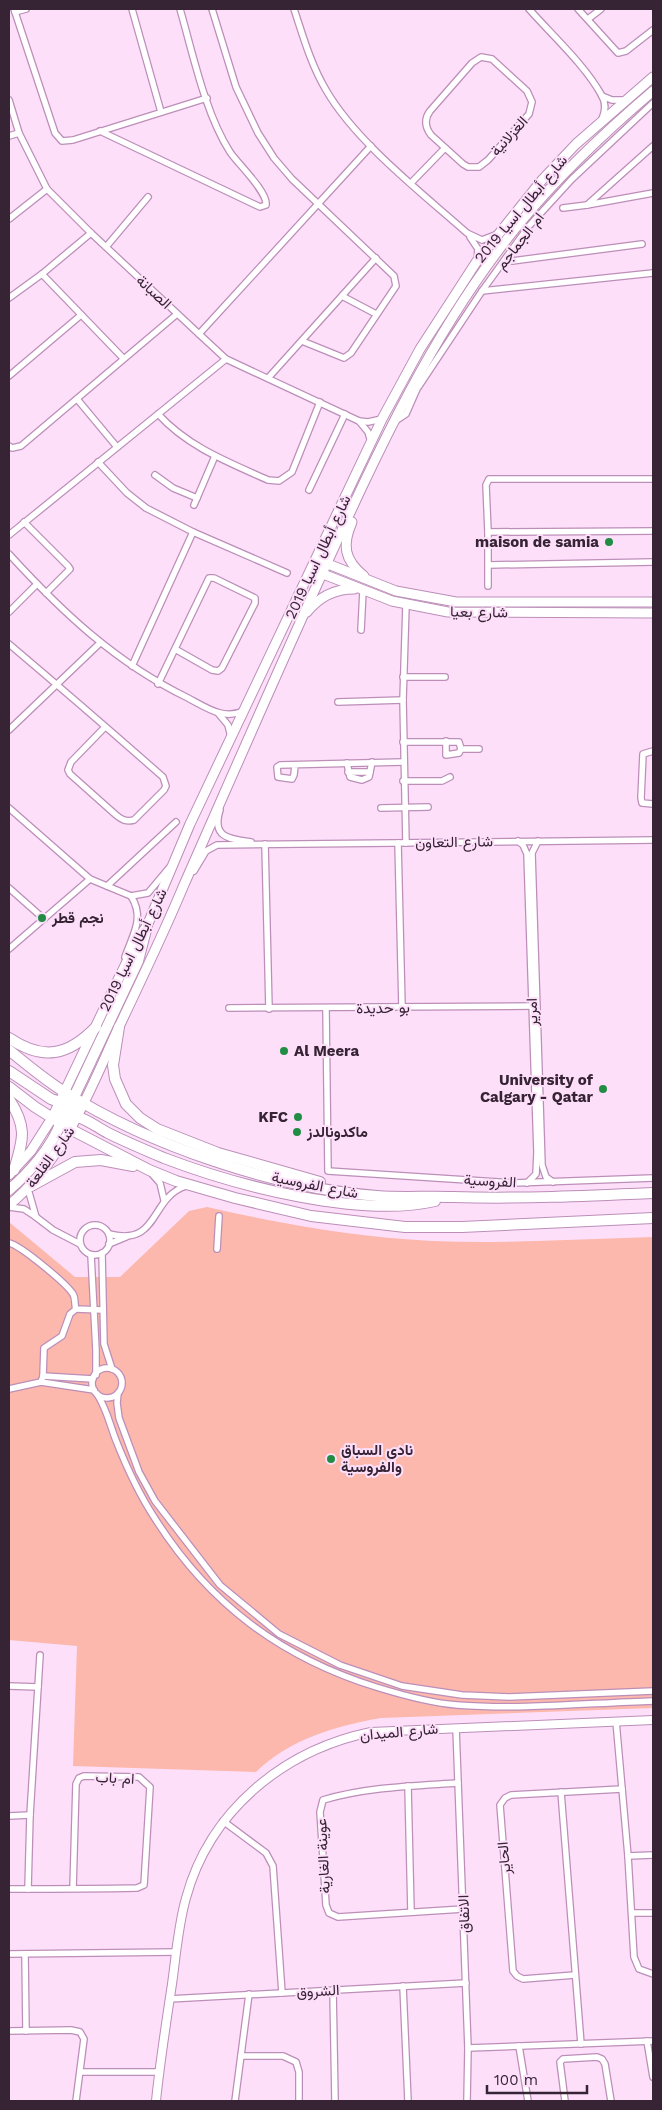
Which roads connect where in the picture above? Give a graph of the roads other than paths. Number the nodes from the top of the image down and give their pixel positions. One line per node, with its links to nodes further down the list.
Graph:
1 (26, 9): 9 (street)
2 (132, 9): 19 (street)
3 (180, 9): 15 (street)
4 (212, 9): 31 (street)
5 (294, 9): 24 (street)
6 (529, 9): 14 (street)
7 (578, 9): 10 (street)
8 (601, 9): 10 (street)
9 (14, 10): 21 (street)
10 (588, 19): 11 (street)
11 (653, 30)
12 (653, 78): 17 (main road, شارع أبطال اسيا 2019)
13 (653, 90): 62 (main road, شارع أبطال اسيا 2019)
14 (602, 96): 17 (street); 20 (street)
15 (207, 98): 19 (street); 21 (street)
16 (9, 100): 22 (street, الصبانة)
17 (625, 100): 20 (main road, شارع أبطال اسيا 2019)
18 (653, 103): 41 (street, ام الجماجم)
19 (161, 112): 21 (street)
20 (601, 121): 35 (main road, شارع أبطال اسيا 2019)
21 (100, 131)
22 (19, 133): 23 (street); 28 (street, الصبانة)
23 (9, 136)
24 (371, 146): 27 (street); 31 (street)
25 (653, 146): 32 (street)
26 (445, 148): 26 (street, الغزلانية); 27 (street)
27 (411, 182): 37 (street)
28 (47, 189): 34 (street); 36 (street, الصبانة)
29 (653, 193): 32 (street)
30 (148, 197): 39 (street)
31 (319, 204): 40 (street); 51 (street)
32 (587, 205): 33 (street)
33 (563, 208)
34 (9, 219)
35 (498, 232): 37 (street); 42 (main road, شارع أبطال اسيا 2019)
36 (91, 233): 39 (street, الصبانة); 44 (street)
37 (468, 233): 42 (street)
38 (642, 244): 41 (street)
39 (106, 247): 48 (street, الصبانة)
40 (376, 258): 46 (street); 49 (street)
41 (506, 258): 45 (street, ام الجماجم)
42 (477, 261): 61 (main road, شارع أبطال اسيا 2019)
43 (653, 273): 45 (street)
44 (42, 274): 47 (street); 50 (street)
45 (482, 291): 62 (street, ام الجماجم)
46 (342, 296): 49 (street); 52 (street)
47 (9, 298)
48 (177, 314): 51 (street, الصبانة); 53 (street)
49 (376, 314): 52 (street)
50 (81, 315): 53 (street); 55 (street)
51 (199, 334): 54 (street, الصبانة)
52 (302, 341): 56 (street)
53 (123, 358): 57 (street)
54 (226, 359): 56 (street, الصبانة); 59 (street)
55 (9, 376)
56 (269, 377): 58 (street, الصبانة)
57 (77, 399): 66 (street); 67 (street)
58 (320, 402): 60 (street, الصبانة); 68 (street)
59 (158, 414): 67 (street); 68 (street)
60 (344, 414): 63 (street, الصبانة); 72 (street)
61 (382, 419): 63 (street); 65 (main road, شارع أبطال اسيا 2019)
62 (395, 421): 64 (main road, شارع أبطال اسيا 2019)
63 (359, 422): 65 (street)
64 (383, 440): 83 (main road, شارع أبطال اسيا 2019); 88 (main road)
65 (371, 442): 81 (main road, شارع أبطال اسيا 2019)
66 (9, 446)
67 (117, 447): 69 (street)
68 (215, 456): 73 (street)
69 (98, 462): 75 (street); 77 (street)
70 (155, 475): 73 (street)
71 (653, 479): 78 (street)
72 (309, 490)
73 (197, 498): 74 (street)
74 (194, 505)
75 (24, 522): 79 (street); 92 (street)
76 (653, 531): 78 (street)
77 (193, 532): 86 (street); 102 (street)
78 (488, 532): 84 (street)
79 (9, 535)
80 (9, 554): 89 (street)
81 (316, 560): 83 (main road, شارع بعيا); 85 (main road, شارع أبطال اسيا 2019)
82 (653, 562): 84 (street)
83 (327, 564): 87 (main road, شارع أبطال اسيا 2019); 88 (main road, شارع بعيا)
84 (489, 565): 90 (street)
85 (312, 569): 87 (main road, شارع بعيا); 109 (main road, شارع أبطال اسيا 2019)
86 (286, 572)
87 (322, 574): 91 (main road, شارع بعيا); 97 (main road, شارع أبطال اسيا 2019)
88 (373, 583): 93 (main road, شارع بعيا)
89 (37, 584): 92 (street); 95 (street)
90 (488, 586)
91 (360, 590): 94 (main road, شارع بعيا); 97 (main road); 98 (street)
92 (46, 593): 99 (street)
93 (653, 602)
94 (406, 605): 96 (main road, شارع بعيا); 104 (street)
95 (9, 612)
96 (653, 613)
97 (301, 620): 122 (main road, شارع أبطال اسيا 2019)
98 (361, 630)
99 (100, 643): 102 (street); 105 (street)
100 (9, 644): 105 (street)
101 (175, 649): 101 (street); 106 (street)
102 (132, 666): 106 (street)
103 (445, 676): 104 (street)
104 (403, 677): 107 (street)
105 (56, 684): 111 (street); 112 (street)
106 (158, 684): 110 (street)
107 (403, 700): 108 (street); 115 (street)
108 (338, 702)
109 (245, 711): 110 (street); 113 (main road, شارع أبطال اسيا 2019)
110 (218, 713): 113 (street)
111 (105, 727): 111 (street)
112 (10, 728)
113 (231, 740): 139 (main road, شارع أبطال اسيا 2019)
114 (446, 741): 115 (street); 116 (street); 116 (street)
115 (403, 742): 120 (street)
116 (461, 749): 117 (street)
117 (479, 749)
118 (653, 752): 126 (street)
119 (372, 762): 120 (street); 121 (street); 121 (street)
120 (403, 762): 125 (street)
121 (347, 763): 123 (street)
122 (237, 764): 137 (street, شارع التعاون); 146 (main road, شارع أبطال اسيا 2019)
123 (295, 765)
124 (450, 777): 125 (street)
125 (404, 781): 127 (street)
126 (653, 804)
127 (404, 807): 128 (street); 130 (street); 135 (street)
128 (428, 807)
129 (9, 808): 140 (street)
130 (381, 808)
131 (176, 822): 141 (street)
132 (653, 840): 134 (street, شارع التعاون)
133 (518, 841): 134 (street, شارع التعاون); 135 (street, شارع التعاون); 149 (street, امرير)
134 (538, 841): 149 (street, امرير)
135 (406, 842): 136 (street, شارع التعاون)
136 (398, 843): 138 (street, شارع التعاون); 150 (street)
137 (255, 844): 138 (street, شارع التعاون); 146 (street, شارع التعاون)
138 (265, 844): 152 (street)
139 (174, 861): 143 (street); 145 (main road, شارع أبطال اسيا 2019)
140 (90, 879): 141 (street); 144 (street)
141 (107, 886): 143 (street)
142 (9, 888): 144 (street)
143 (131, 896): 148 (street)
144 (44, 919): 147 (street)
145 (147, 926): 148 (main road, شارع أبطال اسيا 2019); 163 (highway)
146 (158, 945): 155 (main road, شارع أبطال اسيا 2019)
147 (9, 949)
148 (113, 990): 154 (main road, شارع أبطال اسيا 2019)
149 (535, 1006): 150 (street, بو حديدة); 168 (street, امرير); 169 (street, امرير)
150 (402, 1007): 153 (street, بو حديدة)
151 (229, 1008): 152 (street, بو حديدة)
152 (269, 1009): 153 (street, بو حديدة)
153 (326, 1009): 169 (street, الفروسية)
154 (96, 1027): 156 (highway); 160 (main road, شارع أبطال اسيا 2019)
155 (119, 1027): 162 (main road, شارع أبطال اسيا 2019); 174 (highway)
156 (9, 1038)
157 (9, 1050): 160 (highway, شارع الفروسية)
158 (9, 1071): 163 (highway)
159 (9, 1087): 163 (highway, شارع الفروسية)
160 (64, 1092): 163 (highway, شارع الفروسية)
161 (9, 1100): 166 (highway)
162 (84, 1104): 163 (highway, شارع الفروسية); 163 (main road, شارع القلعة); 174 (highway, شارع الفروسية)
163 (66, 1111): 164 (highway, شارع الفروسية); 166 (main road, شارع القلعة); 173 (highway); 176 (highway)
164 (70, 1129): 165 (highway, شارع الفروسية); 171 (main road, شارع القلعة)
165 (146, 1169): 170 (highway, شارع الفروسية); 171 (highway); 178 (street)
166 (12, 1173)
167 (653, 1178): 168 (street, الفروسية)
168 (553, 1182): 169 (street, الفروسية)
169 (526, 1183)
170 (188, 1185): 178 (street); 182 (highway, شارع الفروسية)
171 (29, 1187): 179 (main road, شارع القلعة); 181 (street)
172 (653, 1187): 177 (highway)
173 (9, 1190)
174 (338, 1190): 176 (highway, شارع الفروسية)
175 (653, 1193): 177 (highway, شارع الفروسية)
176 (453, 1197): 177 (highway, شارع الفروسية)
177 (558, 1197)
178 (164, 1200): 186 (street)
179 (9, 1206): 181 (street)
180 (219, 1216): 190 (street)
181 (36, 1217): 185 (street)
182 (653, 1218)
183 (82, 1230): 184 (street); 185 (street); 188 (street)
184 (109, 1234): 186 (street); 189 (street)
185 (65, 1235): 188 (street)
186 (126, 1237): 189 (street)
187 (9, 1243): 193 (street)
188 (80, 1244): 192 (street)
189 (109, 1244): 191 (street)
190 (217, 1249)
191 (102, 1253): 192 (street); 194 (street)
192 (91, 1255): 195 (street)
193 (76, 1309): 195 (street); 198 (street)
194 (102, 1310): 195 (street); 196 (street)
195 (93, 1311): 197 (street)
196 (112, 1369): 197 (street); 201 (street)
197 (94, 1377): 198 (street); 200 (street)
198 (42, 1379): 199 (street); 200 (street)
199 (9, 1389)
200 (96, 1392): 201 (street); 203 (street)
201 (118, 1393): 202 (street)
202 (224, 1589): 203 (street); 205 (street)
203 (217, 1596): 206 (street)
204 (40, 1655): 209 (street)
205 (354, 1670): 206 (street); 207 (street)
206 (350, 1678): 210 (street)
207 (382, 1679): 210 (street); 211 (street)
208 (9, 1686): 209 (street)
209 (38, 1687): 222 (street)
210 (379, 1688): 214 (street)
211 (632, 1691): 212 (street); 214 (street)
212 (653, 1691)
213 (653, 1701): 214 (street)
214 (633, 1702)
215 (653, 1720): 216 (street, شارع الميدان)
216 (616, 1722): 217 (street, شارع الميدان); 220 (street)
217 (456, 1728): 218 (street, الاتفاق); 224 (street, شارع الميدان)
218 (458, 1782): 219 (street, عوينة الغارية); 230 (street, الاتفاق)
219 (408, 1786): 231 (street); 231 (street, عوينة الغارية)
220 (622, 1789): 221 (street, الحاير); 226 (street)
221 (561, 1792): 238 (street); 238 (street, الحاير)
222 (30, 1815): 223 (street); 227 (street)
223 (9, 1816)
224 (224, 1821): 234 (street, شارع الميدان); 242 (street)
225 (653, 1855): 226 (street)
226 (628, 1856): 232 (street)
227 (28, 1889): 228 (street, ام باب); 229 (street, ام باب)
228 (73, 1889): 228 (street, ام باب)
229 (9, 1890)
230 (464, 1909): 231 (street, عوينة الغارية); 239 (street, الاتفاق)
231 (411, 1912)
232 (632, 1913): 233 (street); 237 (street)
233 (653, 1913)
234 (176, 1952): 236 (street); 244 (street, شارع الميدان)
235 (9, 1954): 236 (street)
236 (25, 1954): 246 (street)
237 (653, 1974)
238 (575, 1975): 248 (street)
239 (466, 1983): 240 (street, الشروق); 250 (street, الاتفاق)
240 (403, 1986): 241 (street, الشروق); 260 (street)
241 (334, 1990): 242 (street, الشروق); 259 (street)
242 (282, 1993): 243 (street, الشروق)
243 (249, 1994): 244 (street, الشروق); 251 (street)
244 (169, 1999): 253 (street, شارع الميدان)
245 (9, 2031): 246 (street)
246 (26, 2031): 252 (street)
247 (650, 2041): 248 (street); 254 (street)
248 (580, 2044): 249 (street)
249 (518, 2046): 250 (street); 262 (street)
250 (468, 2048): 261 (street, الاتفاق)
251 (241, 2056): 257 (street); 258 (street)
252 (80, 2072): 253 (street); 255 (street)
253 (159, 2072): 256 (street, شارع الميدان)
254 (653, 2077)
255 (76, 2101)
256 (156, 2101)
257 (235, 2101)
258 (299, 2101)
259 (335, 2101)
260 (408, 2101)
261 (467, 2101)
262 (528, 2101)
263 (564, 2101): 264 (street)
264 (611, 2101)

